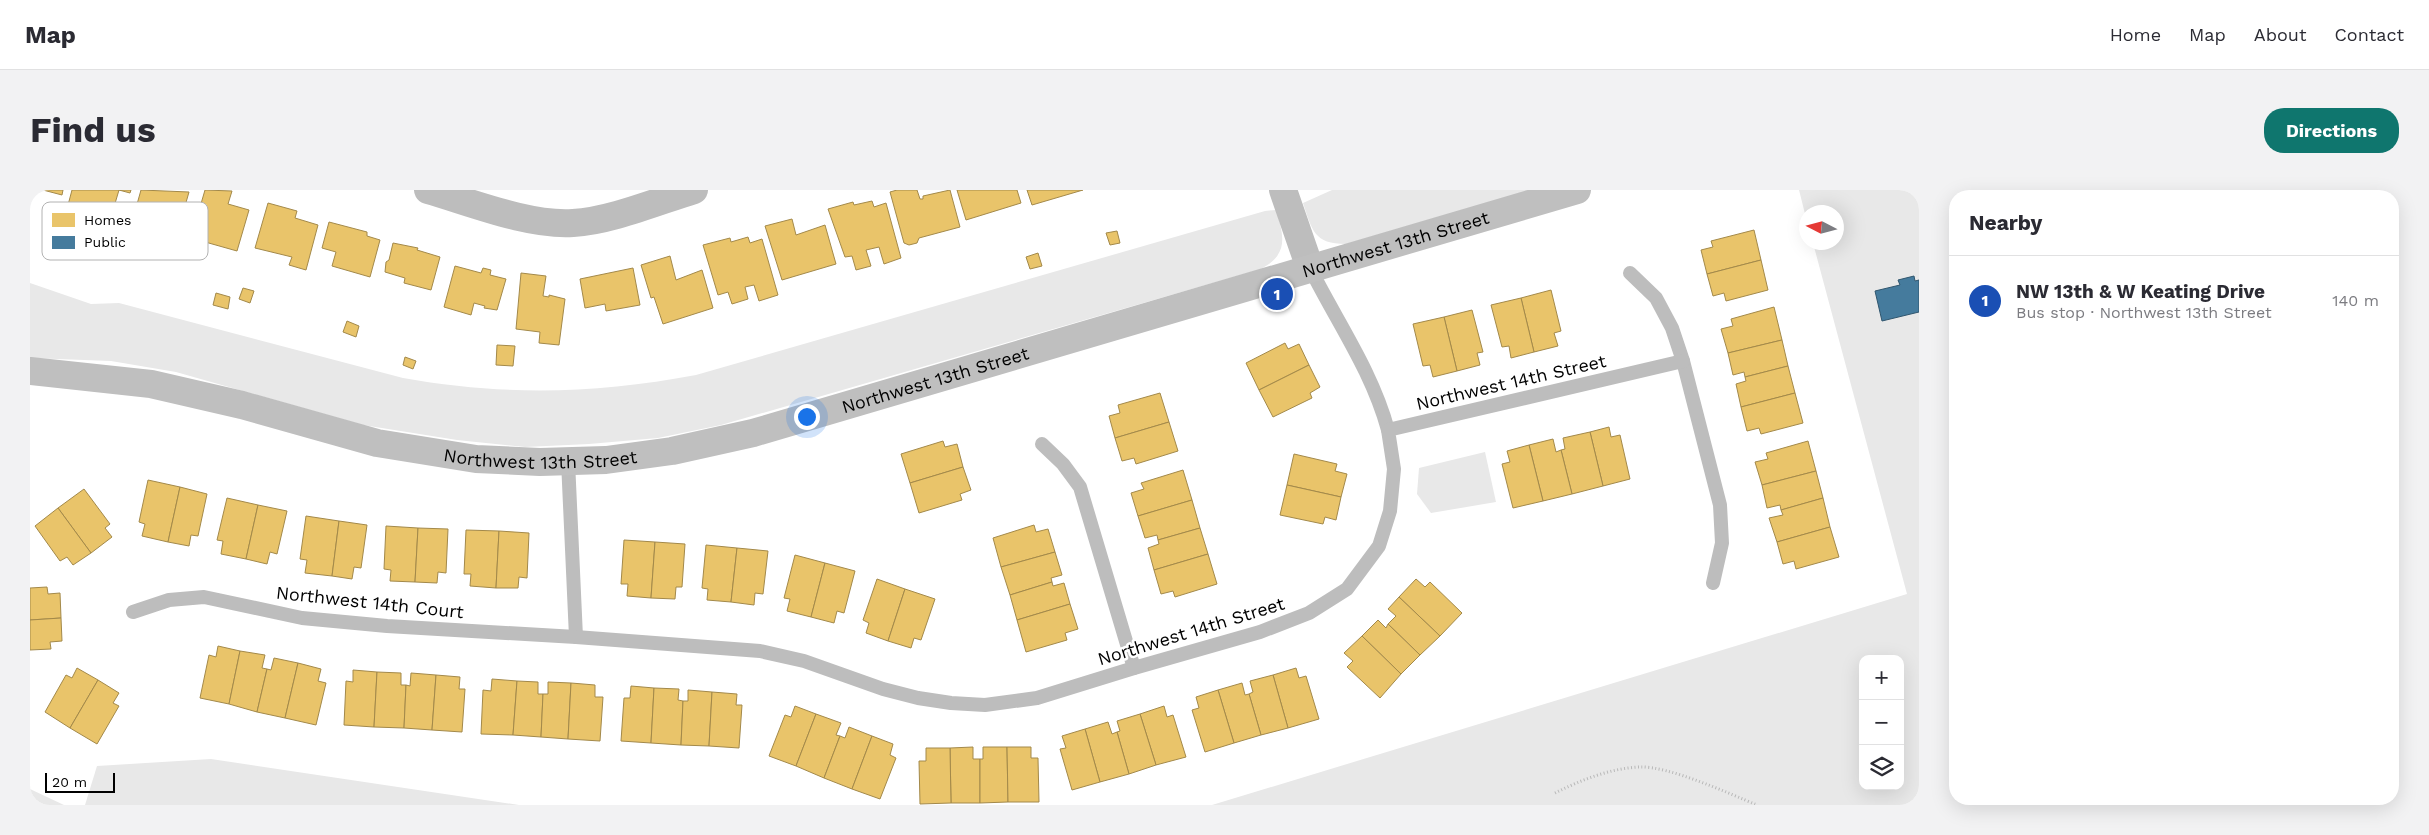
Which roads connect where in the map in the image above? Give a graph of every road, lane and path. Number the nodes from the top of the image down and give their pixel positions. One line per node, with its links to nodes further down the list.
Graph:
1 (428, 190): 2 (street)
2 (694, 190)
3 (1283, 190): 5 (street)
4 (1577, 190): 5 (main road, Northwest 13th Street)
5 (1310, 268): 9 (lane); 11 (main road, Northwest 13th Street)
6 (1630, 273): 7 (lane)
7 (1683, 361): 9 (lane, Northwest 14th Street); 12 (lane)
8 (35, 373): 11 (main road, Northwest 13th Street)
9 (1388, 430): 15 (lane, Northwest 14th Street)
10 (1042, 444): 15 (lane)
11 (568, 461): 14 (lane)
12 (1713, 583)
13 (133, 612): 14 (lane, Northwest 14th Court)
14 (576, 637): 15 (lane, Northwest 14th Street)
15 (1134, 668)
16 (1555, 793): 17 (path)
17 (1757, 805)

